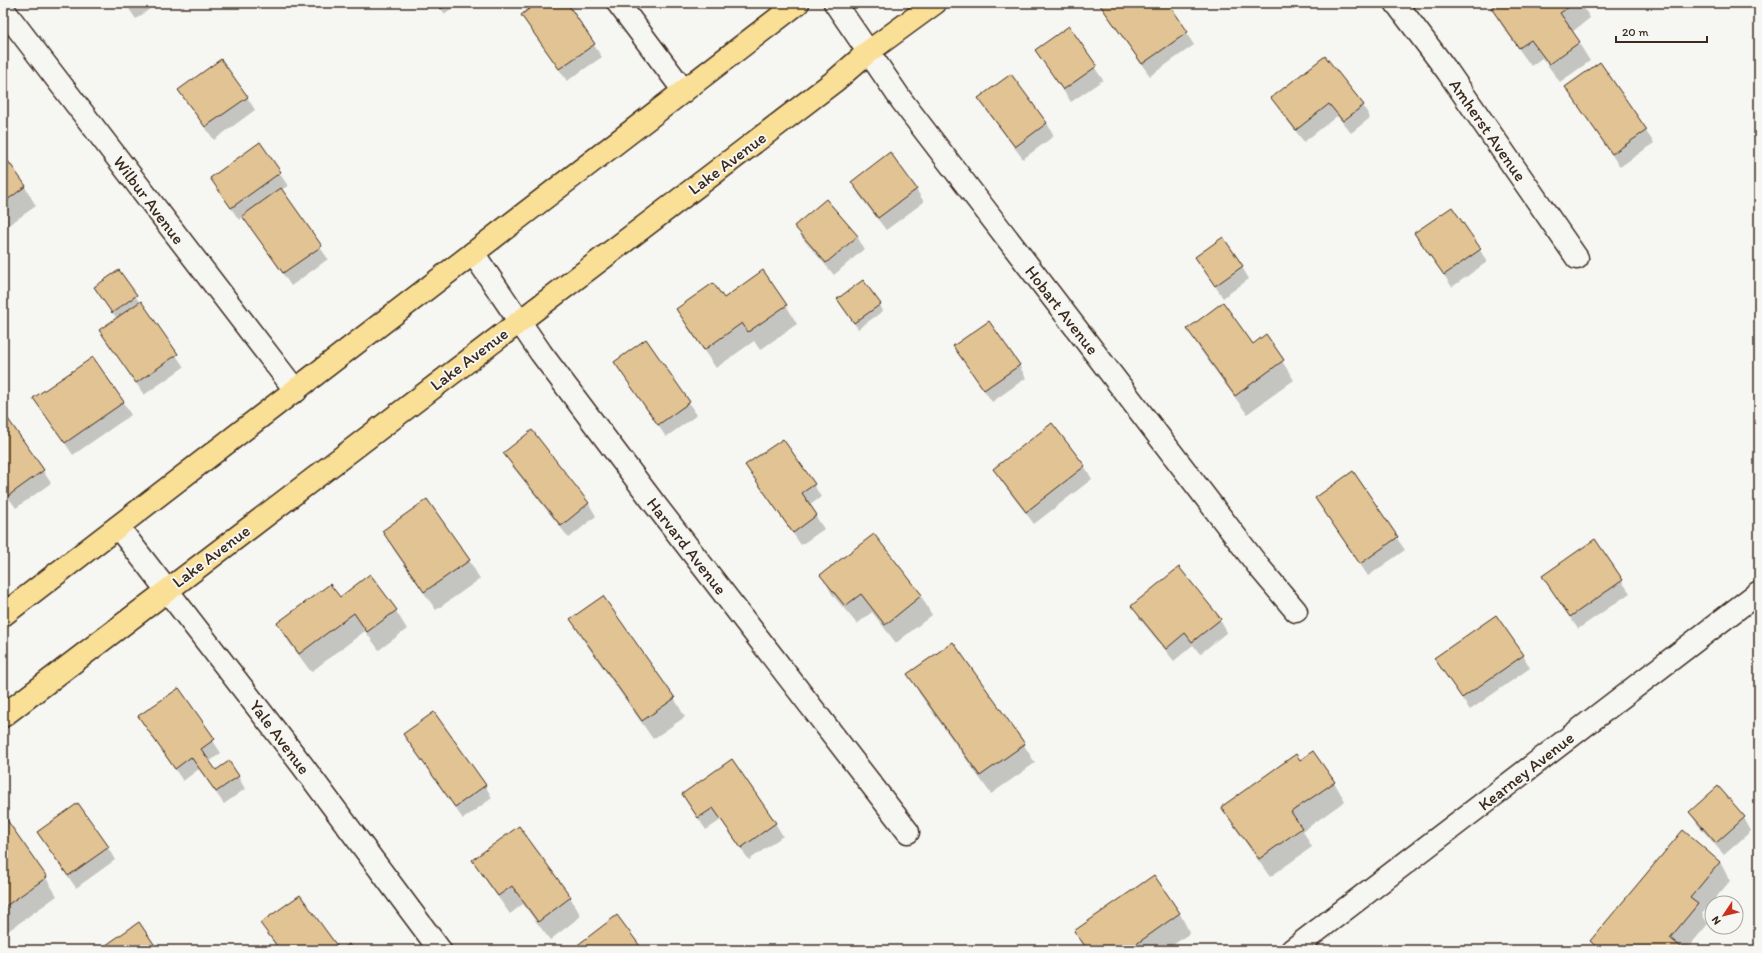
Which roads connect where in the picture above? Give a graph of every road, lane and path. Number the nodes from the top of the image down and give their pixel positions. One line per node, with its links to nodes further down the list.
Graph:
1 (618, 3): 8 (street)
2 (798, 3): 8 (main road)
3 (836, 3): 7 (street, Hobart Avenue)
4 (935, 3): 7 (main road, Lake Avenue)
5 (1396, 3): 10 (street, Amherst Avenue)
6 (3, 9): 12 (street, Wilbur Avenue)
7 (868, 52): 11 (main road, Lake Avenue); 16 (street, Hobart Avenue)
8 (684, 90): 9 (main road)
9 (472, 253): 11 (street, Harvard Avenue); 12 (main road)
10 (1577, 258)
11 (520, 321): 14 (main road, Lake Avenue); 19 (street, Harvard Avenue)
12 (296, 391): 13 (main road)
13 (118, 527): 14 (street, Yale Avenue); 17 (main road)
14 (167, 590): 18 (main road, Lake Avenue); 20 (street, Yale Avenue)
15 (1759, 592): 21 (street, Kearney Avenue)
16 (1296, 611)
17 (3, 615)
18 (3, 716)
19 (908, 832)
20 (440, 950)
21 (1292, 950)

